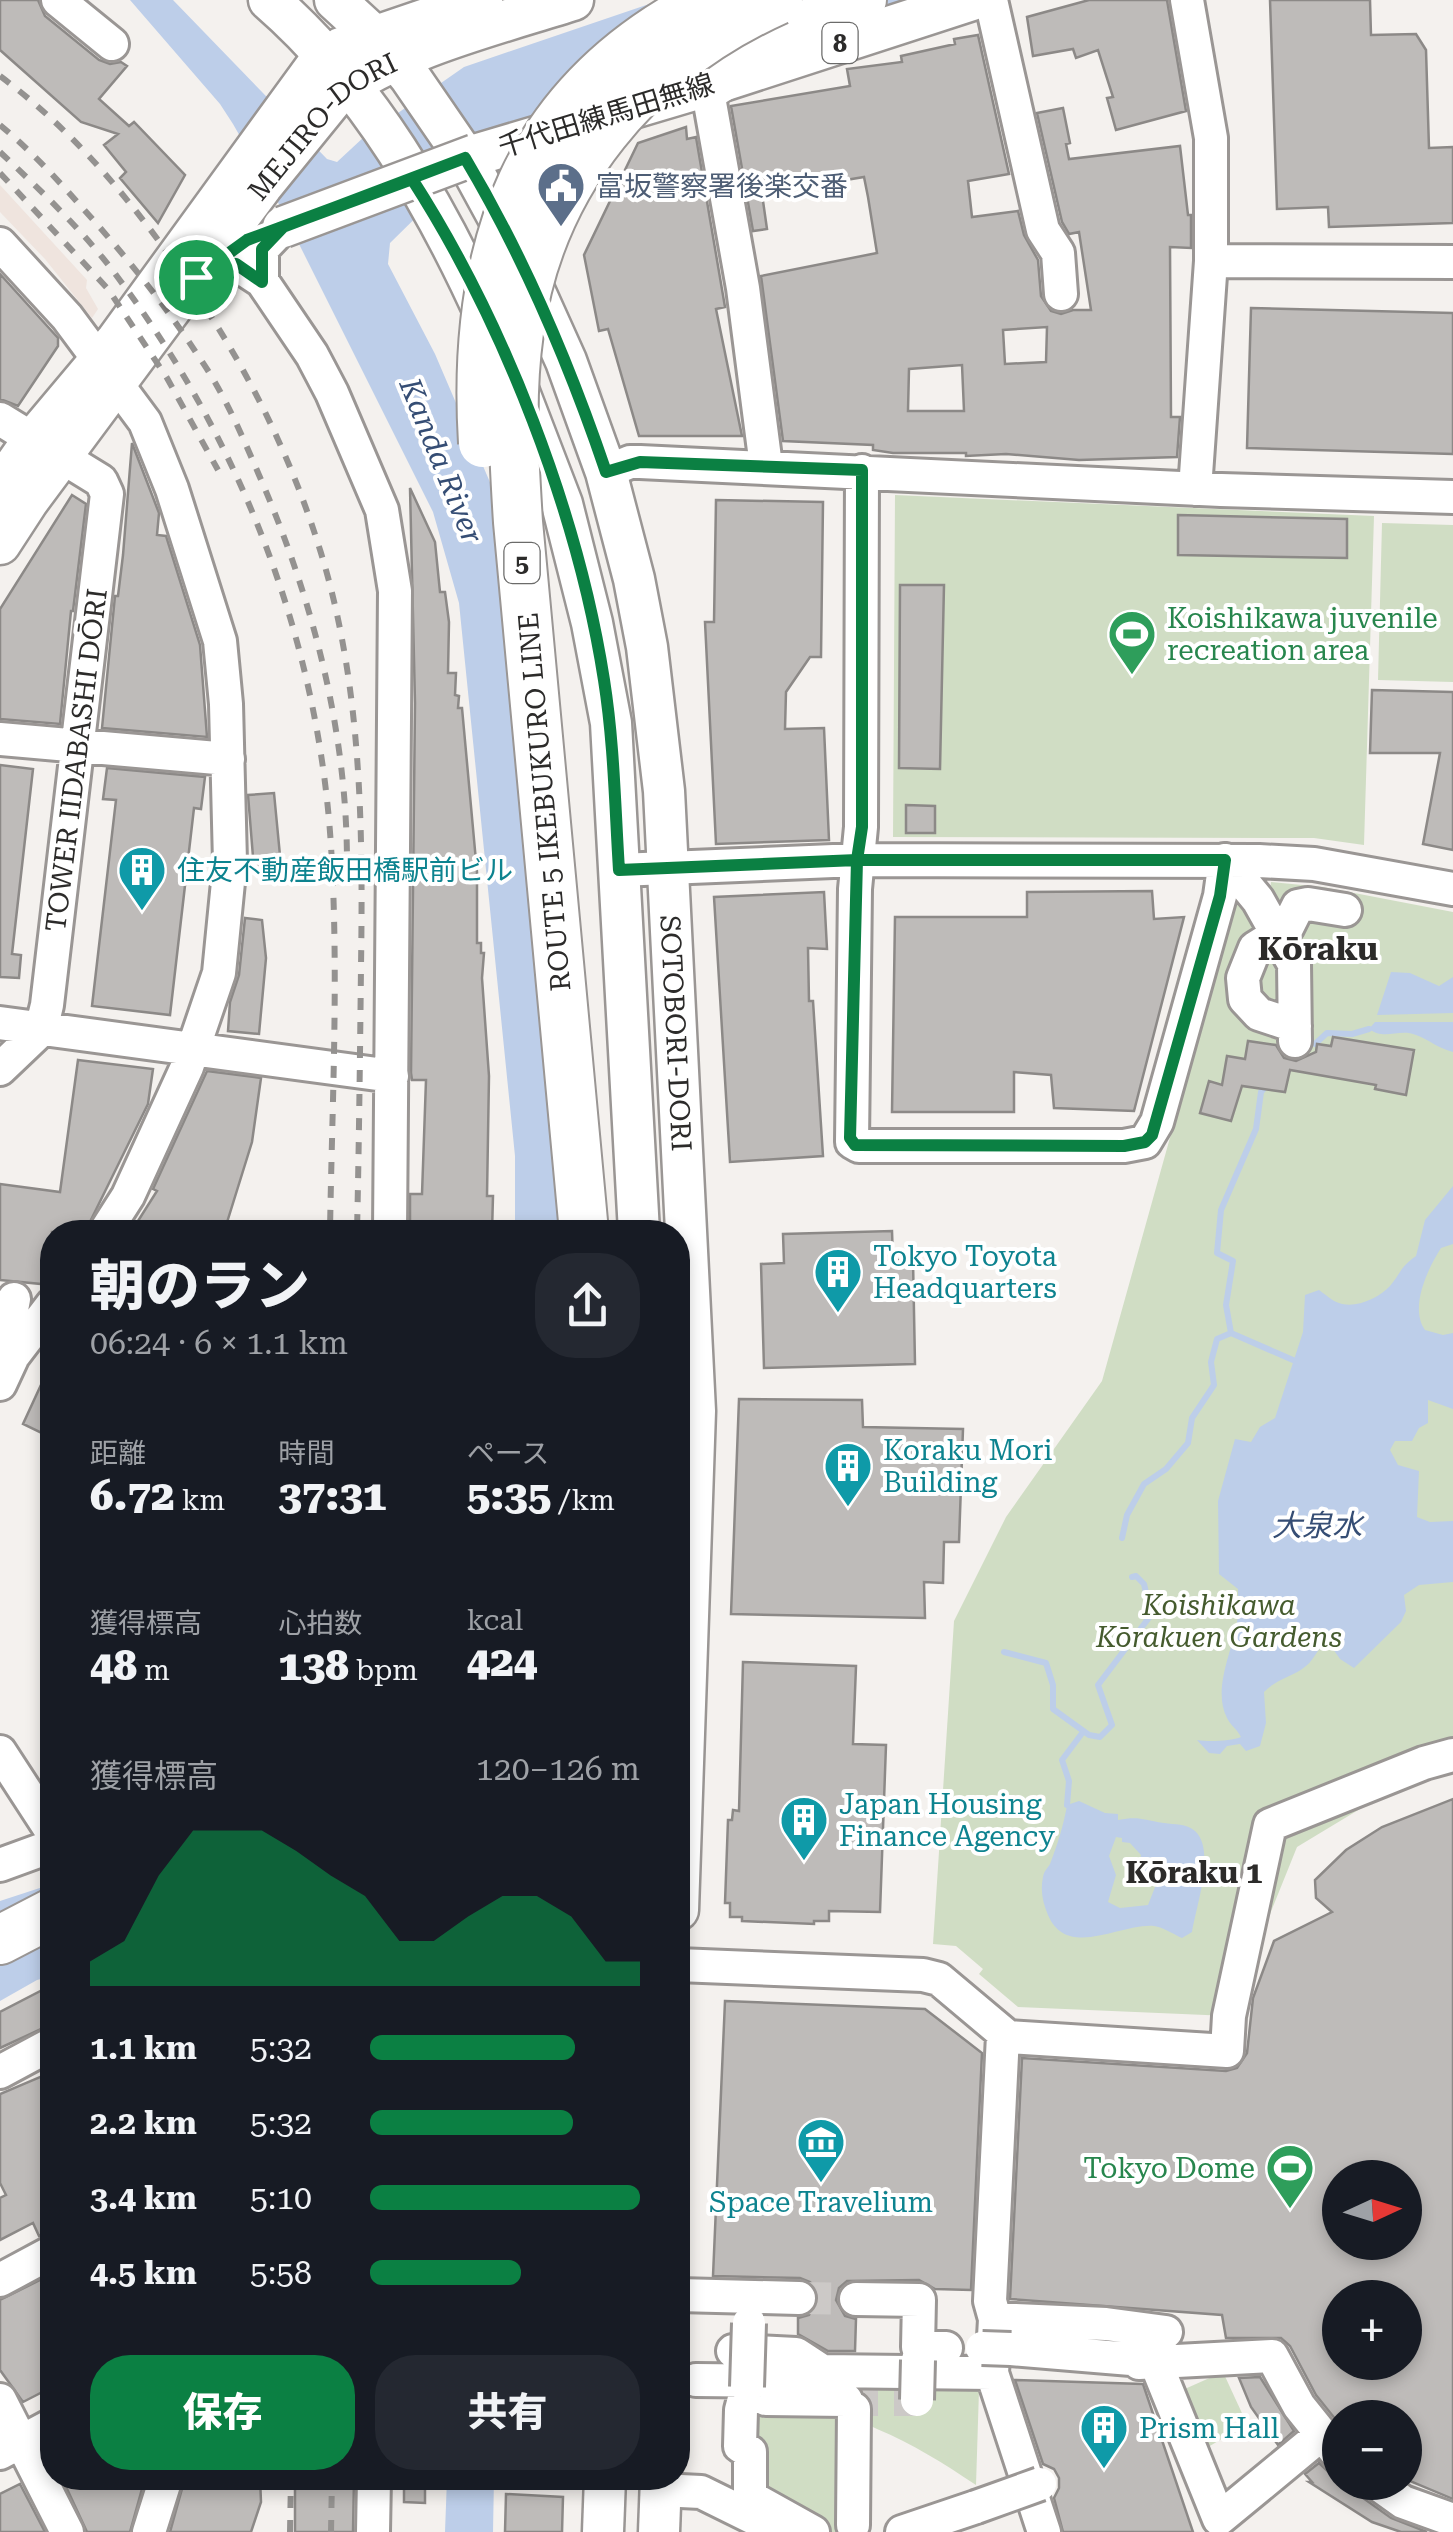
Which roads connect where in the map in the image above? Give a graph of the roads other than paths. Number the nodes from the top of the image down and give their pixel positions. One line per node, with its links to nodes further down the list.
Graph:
1 (58, 0): 12 (street)
2 (269, 0): 11 (main road, SOTOBORI-DORI)
3 (482, 0): 11 (main road, MEJIRO-DORI)
4 (573, 0): 11 (main road, MEJIRO-DORI)
5 (708, 0): 52 (highway, ROUTE 5 IKEBUKURO LINE / 5, bridge)
6 (778, 0): 53 (highway, ROUTE 5 IKEBUKURO LINE / 5, bridge)
7 (972, 0): 13 (main road, 千代田練馬田無線 / 8)
8 (991, 0): 25 (street)
9 (1187, 0): 21 (street)
10 (855, 3): 13 (highway)
11 (345, 36): 15 (main road, SOTOBORI-DORI); 16 (main road, MEJIRO-DORI / 8); 17 (main road, SOTOBORI-DORI)
12 (112, 44)
13 (708, 86): 14 (main road, 千代田練馬田無線 / 8); 28 (street)
14 (570, 126): 15 (main road, 千代田練馬田無線 / 8); 20 (main road)
15 (469, 158): 17 (main road, 千代田練馬田無線 / 8, bridge); 20 (main road, SOTOBORI-DORI)
16 (254, 174): 23 (main road, MEJIRO-DORI / 8); 26 (main road, MEJIRO-DORI / 8)
17 (417, 185): 18 (main road, 千代田練馬田無線 / 8, bridge); 41 (main road, SOTOBORI-DORI)
18 (283, 227): 23 (main road, 千代田練馬田無線 / 8); 24 (street)
19 (0, 244): 26 (street)
20 (516, 250): 30 (main road, SOTOBORI-DORI)
21 (1210, 261): 22 (street); 32 (street)
22 (1453, 262)
23 (196, 277): 24 (street); 26 (main road, MEJIRO-DORI / 8)
24 (262, 282): 49 (street)
25 (1061, 294)
26 (109, 371): 27 (main road, MEJIRO-DORI / 8); 37 (street)
27 (32, 438): 31 (main road, MEJIRO-DORI / 8); 34 (main road, MEJIRO-DORI / 8); 36 (street, TOWER IIDABASHI DŌRI)
28 (766, 466): 29 (street); 30 (street)
29 (862, 470): 32 (street); 38 (street)
30 (606, 472): 40 (main road, SOTOBORI-DORI)
31 (0, 486)
32 (1195, 488): 33 (street)
33 (1453, 497)
34 (0, 544)
35 (0, 739): 36 (street)
36 (78, 748): 37 (street); 46 (street, TOWER IIDABASHI DŌRI)
37 (228, 760): 47 (street)
38 (857, 860): 39 (street); 39 (street); 40 (street)
39 (1225, 860): 42 (street); 44 (street)
40 (668, 868): 41 (street); 55 (main road, SOTOBORI-DORI)
41 (619, 870): 54 (main road, SOTOBORI-DORI)
42 (1453, 889)
43 (1345, 910): 44 (street)
44 (1278, 933): 44 (street)
45 (0, 1023): 46 (street)
46 (41, 1030): 47 (street); 48 (street)
47 (194, 1051): 49 (street); 50 (street)
48 (0, 1069)
49 (392, 1076): 51 (street)
50 (113, 1220)
51 (390, 1220)
52 (557, 1220)
53 (583, 1220)
54 (638, 1220)
55 (681, 1220)
56 (7, 1298): 57 (street); 60 (street)
57 (40, 1303)
58 (40, 1321): 61 (street)
59 (690, 1364): 62 (main road, SOTOBORI-DORI)
60 (0, 1372)
61 (0, 1384)
62 (690, 1530)
63 (0, 1752): 65 (street)
64 (1453, 1755): 73 (street)
65 (40, 1814)
66 (40, 1850): 67 (street)
67 (0, 1865)
68 (40, 1918): 69 (highway)
69 (0, 1940)
70 (40, 1950): 72 (highway)
71 (690, 1965): 73 (street)
72 (0, 1971)
73 (1009, 2037): 83 (street)
74 (40, 2050): 75 (street)
75 (0, 2072)
76 (40, 2258): 77 (street)
77 (0, 2280)
78 (692, 2296): 81 (street)
79 (799, 2298): 81 (street)
80 (856, 2299): 83 (street)
81 (744, 2324): 86 (street); 88 (street, bridge)
82 (1224, 2334): 85 (street)
83 (960, 2345): 84 (street); 86 (street); 90 (street, bridge); 114 (street)
84 (1160, 2346): 85 (street); 87 (street); 105 (street)
85 (1272, 2356): 92 (street)
86 (822, 2371): 88 (street)
87 (1071, 2373)
88 (727, 2391): 104 (street); 112 (street)
89 (0, 2400): 93 (street)
90 (916, 2400)
91 (40, 2432): 93 (street)
92 (1322, 2434)
93 (11, 2448): 106 (street)
94 (1322, 2452): 105 (street)
95 (1040, 2484): 102 (street, bridge)
96 (162, 2490): 107 (street)
97 (374, 2490): 108 (street)
98 (605, 2490): 109 (main road)
99 (661, 2490): 110 (main road)
100 (690, 2490): 111 (street)
101 (1400, 2500): 103 (street)
102 (982, 2514): 113 (street)
103 (1453, 2520)
104 (853, 2525)
105 (1224, 2525)
106 (68, 2532)
107 (149, 2532)
108 (372, 2532)
109 (603, 2532)
110 (659, 2532)
111 (782, 2532)
112 (813, 2532)
113 (902, 2532)
114 (1044, 2532)

